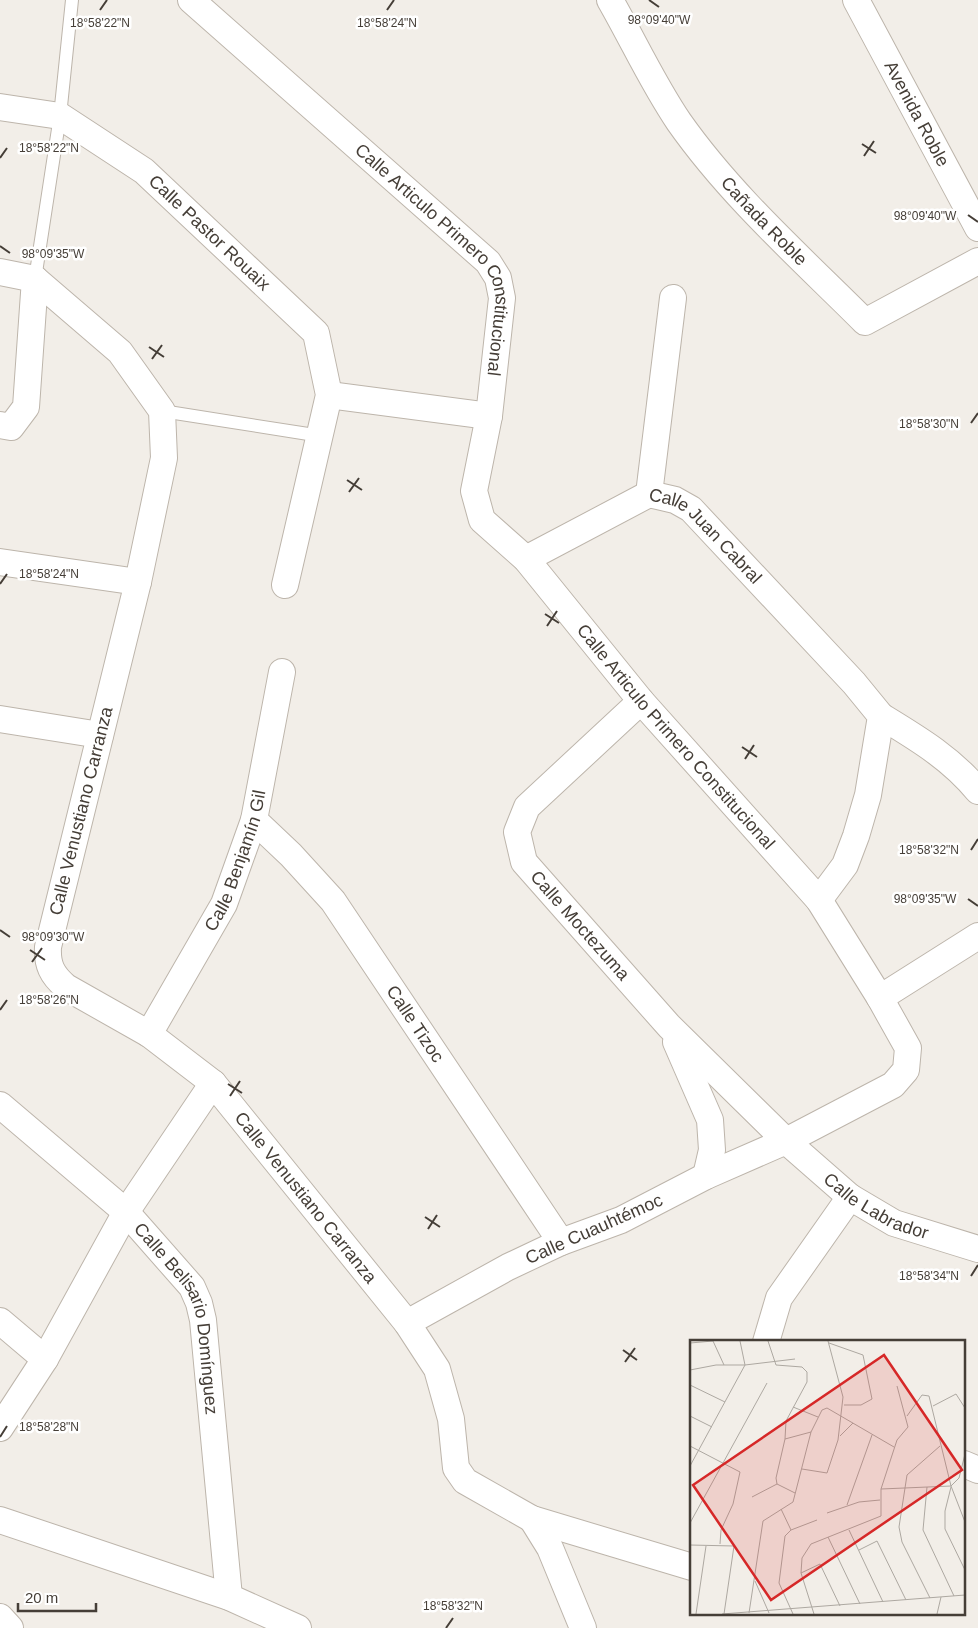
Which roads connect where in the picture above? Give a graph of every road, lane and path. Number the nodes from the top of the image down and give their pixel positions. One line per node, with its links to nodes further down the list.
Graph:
1 (72, 0): 6 (lane)
2 (191, 0): 14 (street, Calle Articulo Primero Constitucional)
3 (610, 0): 8 (street, Cañada Roble)
4 (856, 0): 7 (street, Avenida Roble)
5 (0, 108): 6 (street, Calle Pastor Rouaix)
6 (60, 116): 10 (lane); 12 (street, Calle Pastor Rouaix)
7 (978, 228)
8 (978, 261)
9 (0, 272): 10 (street)
10 (35, 279): 13 (street); 15 (street)
11 (673, 298): 17 (street, Calle Juan Cabral)
12 (329, 395): 14 (street); 16 (street, Calle Pastor Rouaix)
13 (162, 411): 16 (lane); 20 (street, Calle Venustiano Carranza)
14 (489, 416): 18 (street, Calle Articulo Primero Constitucional)
15 (0, 425)
16 (321, 436): 21 (street, Calle Pastor Rouaix)
17 (649, 494): 18 (street); 24 (street, Calle Juan Cabral)
18 (526, 559): 23 (street, Calle Articulo Primero Constitucional)
19 (0, 562): 20 (street)
20 (138, 582): 26 (street, Calle Venustiano Carranza)
21 (285, 585)
22 (282, 672): 28 (street, Calle Benjamín Gil)
23 (641, 701): 29 (street, Calle Articulo Primero Constitucional); 32 (street, Calle Moctezuma)
24 (881, 716): 27 (street, Calle Juan Cabral); 29 (street)
25 (0, 719): 26 (street)
26 (100, 736): 33 (street, Calle Venustiano Carranza)
27 (978, 791)
28 (254, 820): 33 (street, Calle Benjamín Gil); 41 (street, Calle Tizoc)
29 (819, 900): 31 (street, Calle Articulo Primero Constitucional)
30 (978, 936): 31 (street)
31 (880, 998): 34 (street, Calle Articulo Primero Constitucional)
32 (669, 1026): 37 (street, Calle Moctezuma); 38 (street)
33 (149, 1034): 35 (street, Calle Venustiano Carranza)
34 (906, 1070): 37 (street, Calle Cuauhtémoc)
35 (212, 1083): 40 (street); 44 (street, Calle Venustiano Carranza)
36 (0, 1105): 40 (street, Calle Belisario Domínguez)
37 (786, 1141): 38 (street, Calle Cuauhtémoc); 39 (street, Calle Labrador)
38 (706, 1176): 41 (street, Calle Cuauhtémoc)
39 (850, 1197): 42 (street, Calle Labrador); 45 (street)
40 (126, 1212): 46 (street); 53 (street, Calle Belisario Domínguez)
41 (561, 1242): 44 (street, Calle Cuauhtémoc)
42 (978, 1249)
43 (0, 1321): 46 (street)
44 (407, 1323): 50 (street, Calle Venustiano Carranza)
45 (767, 1340)
46 (45, 1359): 47 (street)
47 (0, 1428)
48 (966, 1465): 49 (street)
49 (978, 1470)
50 (532, 1519): 52 (street, Calle Venustiano Carranza); 57 (street)
51 (0, 1520): 53 (street)
52 (690, 1566)
53 (229, 1597): 56 (street)
54 (0, 1617): 55 (street)
55 (10, 1628)
56 (298, 1628)
57 (583, 1628)

